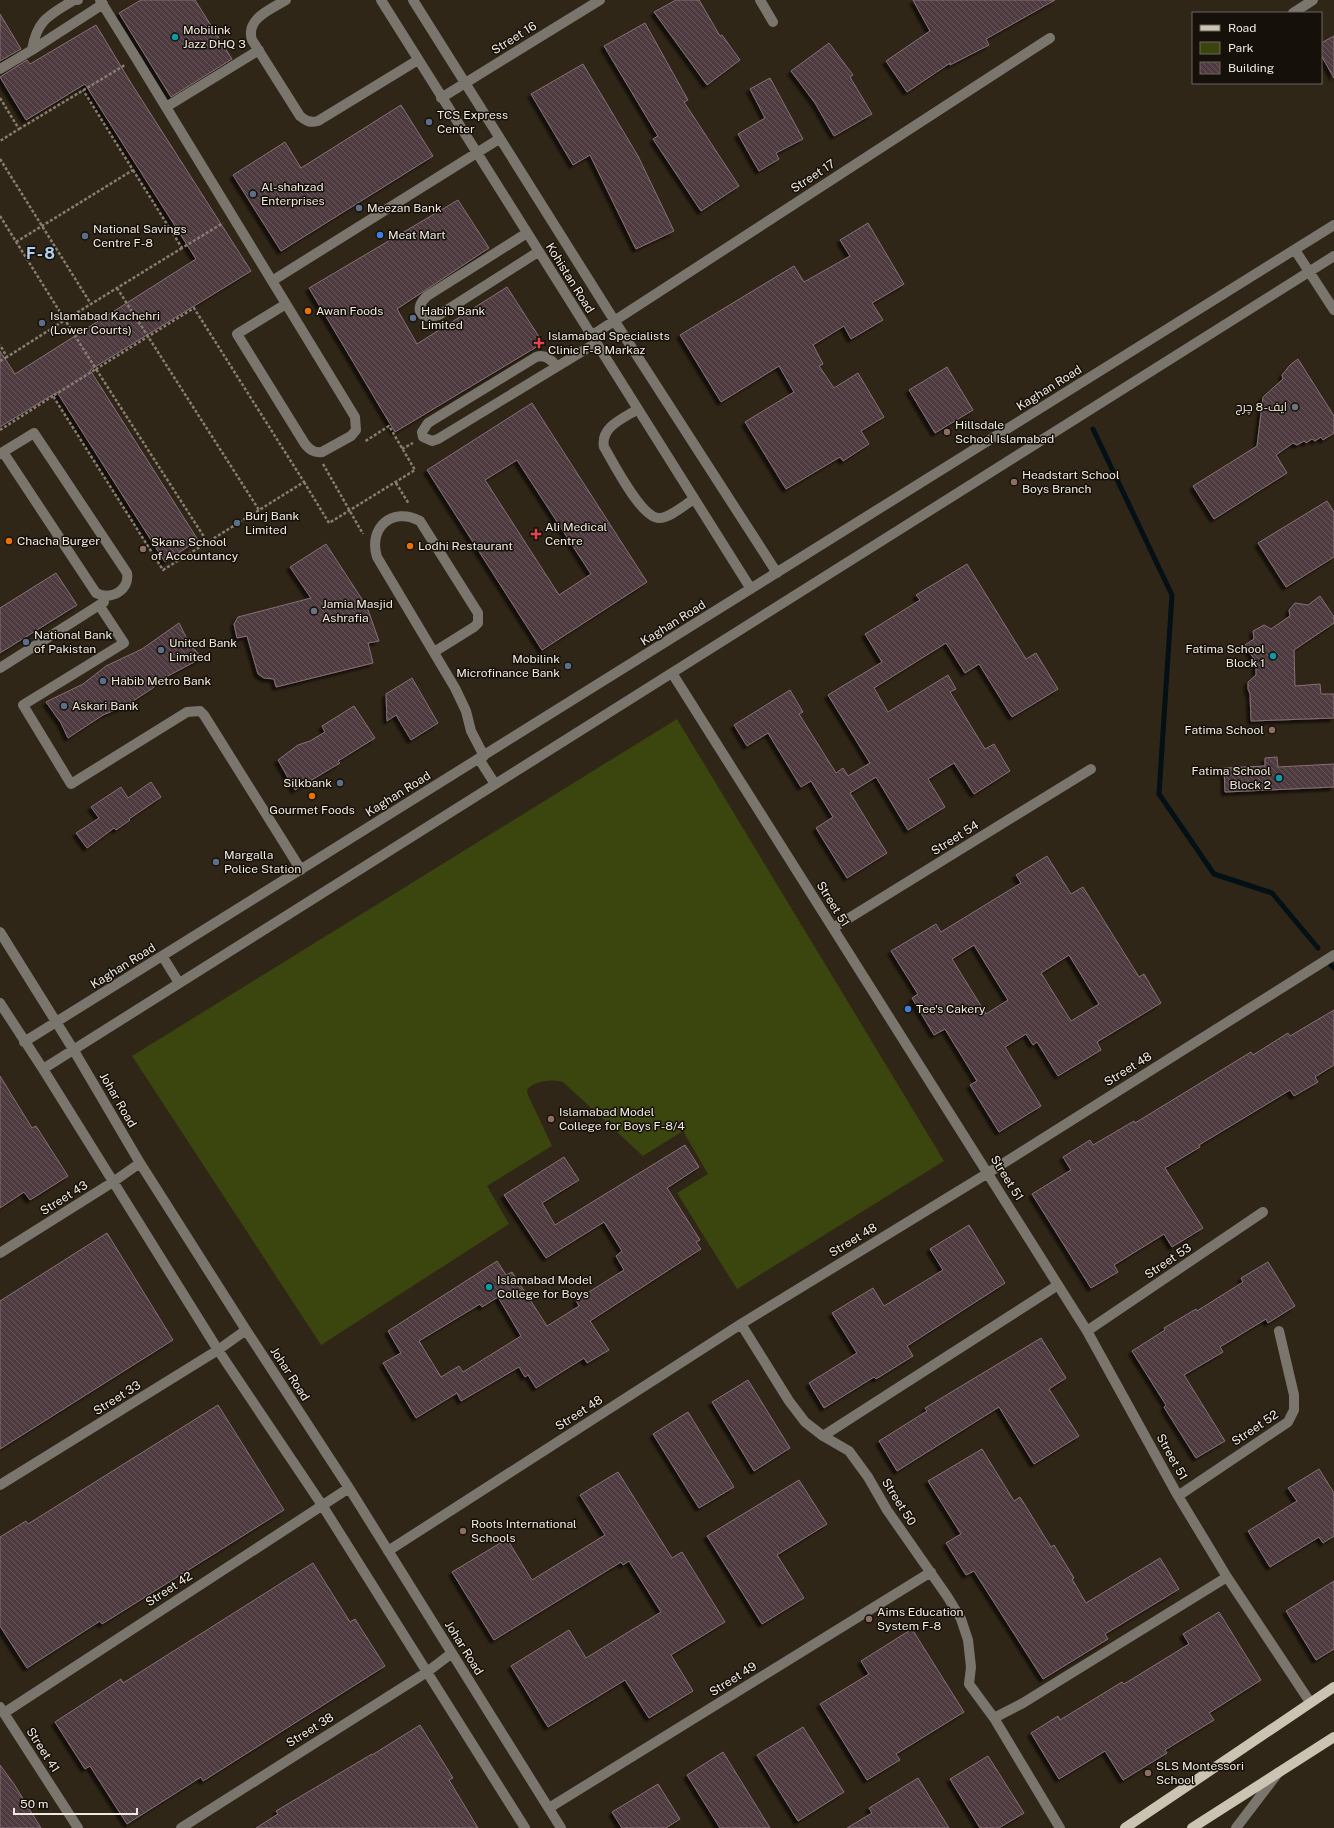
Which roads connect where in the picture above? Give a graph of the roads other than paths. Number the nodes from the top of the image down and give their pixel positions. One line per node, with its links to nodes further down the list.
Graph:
1 (78, 0): 12 (street)
2 (286, 0): 13 (street)
3 (381, 0): 14 (street, Kohistan Road)
4 (413, 0): 16 (street, Kohistan Road)
5 (600, 0): 16 (street, Street 16)
6 (760, 0): 10 (street)
7 (1313, 0): 9 (street)
8 (101, 2): 12 (street); 18 (street)
9 (1295, 12)
10 (773, 22)
11 (1050, 38): 30 (street, Street 17)
12 (32, 50): 15 (street)
13 (258, 50): 14 (street); 18 (street)
14 (418, 60): 17 (street, Kohistan Road)
15 (0, 69)
16 (465, 84): 17 (street, Street 16); 19 (street, Kohistan Road)
17 (442, 98): 20 (street, Kohistan Road)
18 (166, 107): 27 (street)
19 (499, 139): 20 (street); 30 (street, Kohistan Road)
20 (477, 153): 22 (street, Kohistan Road); 27 (street)
21 (1334, 225): 23 (street, Kaghan Road)
22 (527, 233): 24 (street, Kohistan Road); 24 (street)
23 (1295, 250): 26 (street); 36 (street, Kaghan Road)
24 (538, 252): 31 (street, Kohistan Road)
25 (1334, 256): 26 (street)
26 (1310, 272): 29 (street); 42 (street)
27 (272, 281): 28 (street)
28 (286, 304): 28 (street)
29 (1334, 310)
30 (614, 320): 31 (street, Street 17); 36 (street, Kohistan Road)
31 (594, 339): 32 (street, Street 17); 33 (street, Kohistan Road)
32 (556, 366): 32 (street, Street 17)
33 (638, 410): 35 (street, Kohistan Road); 35 (street)
34 (1, 453): 38 (street); 38 (street)
35 (694, 499): 37 (street, Kohistan Road)
36 (777, 573): 37 (street, Kaghan Road)
37 (751, 589): 43 (street, Kaghan Road)
38 (118, 592): 39 (street)
39 (99, 605): 41 (street); 46 (street)
40 (434, 652): 40 (street); 43 (street)
41 (0, 668)
42 (672, 673): 45 (street); 47 (street, Street 51)
43 (482, 757): 45 (street); 46 (street, Kaghan Road)
44 (1091, 770): 47 (street, Street 54)
45 (495, 784): 51 (street)
46 (301, 870): 50 (street, Kaghan Road)
47 (833, 928): 58 (street, Street 51)
48 (0, 932): 53 (street, Johar Road)
49 (1334, 955): 58 (street, Street 48)
50 (163, 957): 51 (street); 53 (street, Kaghan Road)
51 (179, 983): 55 (street)
52 (0, 1003): 54 (street)
53 (57, 1022): 54 (street, Kaghan Road); 55 (street, Johar Road)
54 (24, 1042): 56 (street)
55 (74, 1049): 56 (street); 57 (street, Johar Road)
56 (43, 1069): 59 (street)
57 (140, 1163): 59 (street, Street 43); 64 (street, Johar Road)
58 (988, 1173): 62 (street, Street 51); 63 (street, Street 48)
59 (113, 1182): 61 (street, Street 43); 67 (street)
60 (1263, 1212): 65 (street, Street 53)
61 (0, 1253)
62 (1058, 1285): 65 (street, Street 51); 68 (street)
63 (740, 1324): 68 (street, Street 50); 73 (street, Street 48)
64 (246, 1330): 67 (street, Street 33); 70 (street, Johar Road)
65 (1087, 1331): 71 (street, Street 51)
66 (1279, 1331): 71 (street, Street 52)
67 (218, 1350): 69 (street, Street 33); 72 (street)
68 (823, 1436): 74 (street, Street 50)
69 (0, 1486)
70 (348, 1488): 72 (street, Street 42); 73 (street, Johar Road)
71 (1178, 1496): 75 (street, Street 51)
72 (322, 1505): 77 (street); 80 (street, Street 42)
73 (388, 1551): 76 (street, Johar Road)
74 (931, 1572): 81 (street, Street 50); 84 (street, Street 49)
75 (1227, 1577): 79 (street, Street 51); 81 (street)
76 (452, 1653): 77 (street, Street 38); 84 (street, Johar Road)
77 (427, 1672): 86 (street, Street 38); 87 (street)
78 (1334, 1687): 79 (main road)
79 (1310, 1702): 90 (main road)
80 (2, 1710): 85 (street, Street 41)
81 (994, 1718): 89 (street, Street 50)
82 (1334, 1737): 83 (main road)
83 (1279, 1772): 91 (main road); 92 (street)
84 (549, 1808): 88 (street, Johar Road)
85 (78, 1828)
86 (181, 1828)
87 (525, 1828)
88 (561, 1828)
89 (1060, 1828)
90 (1125, 1828)
91 (1192, 1828)
92 (1236, 1828)

